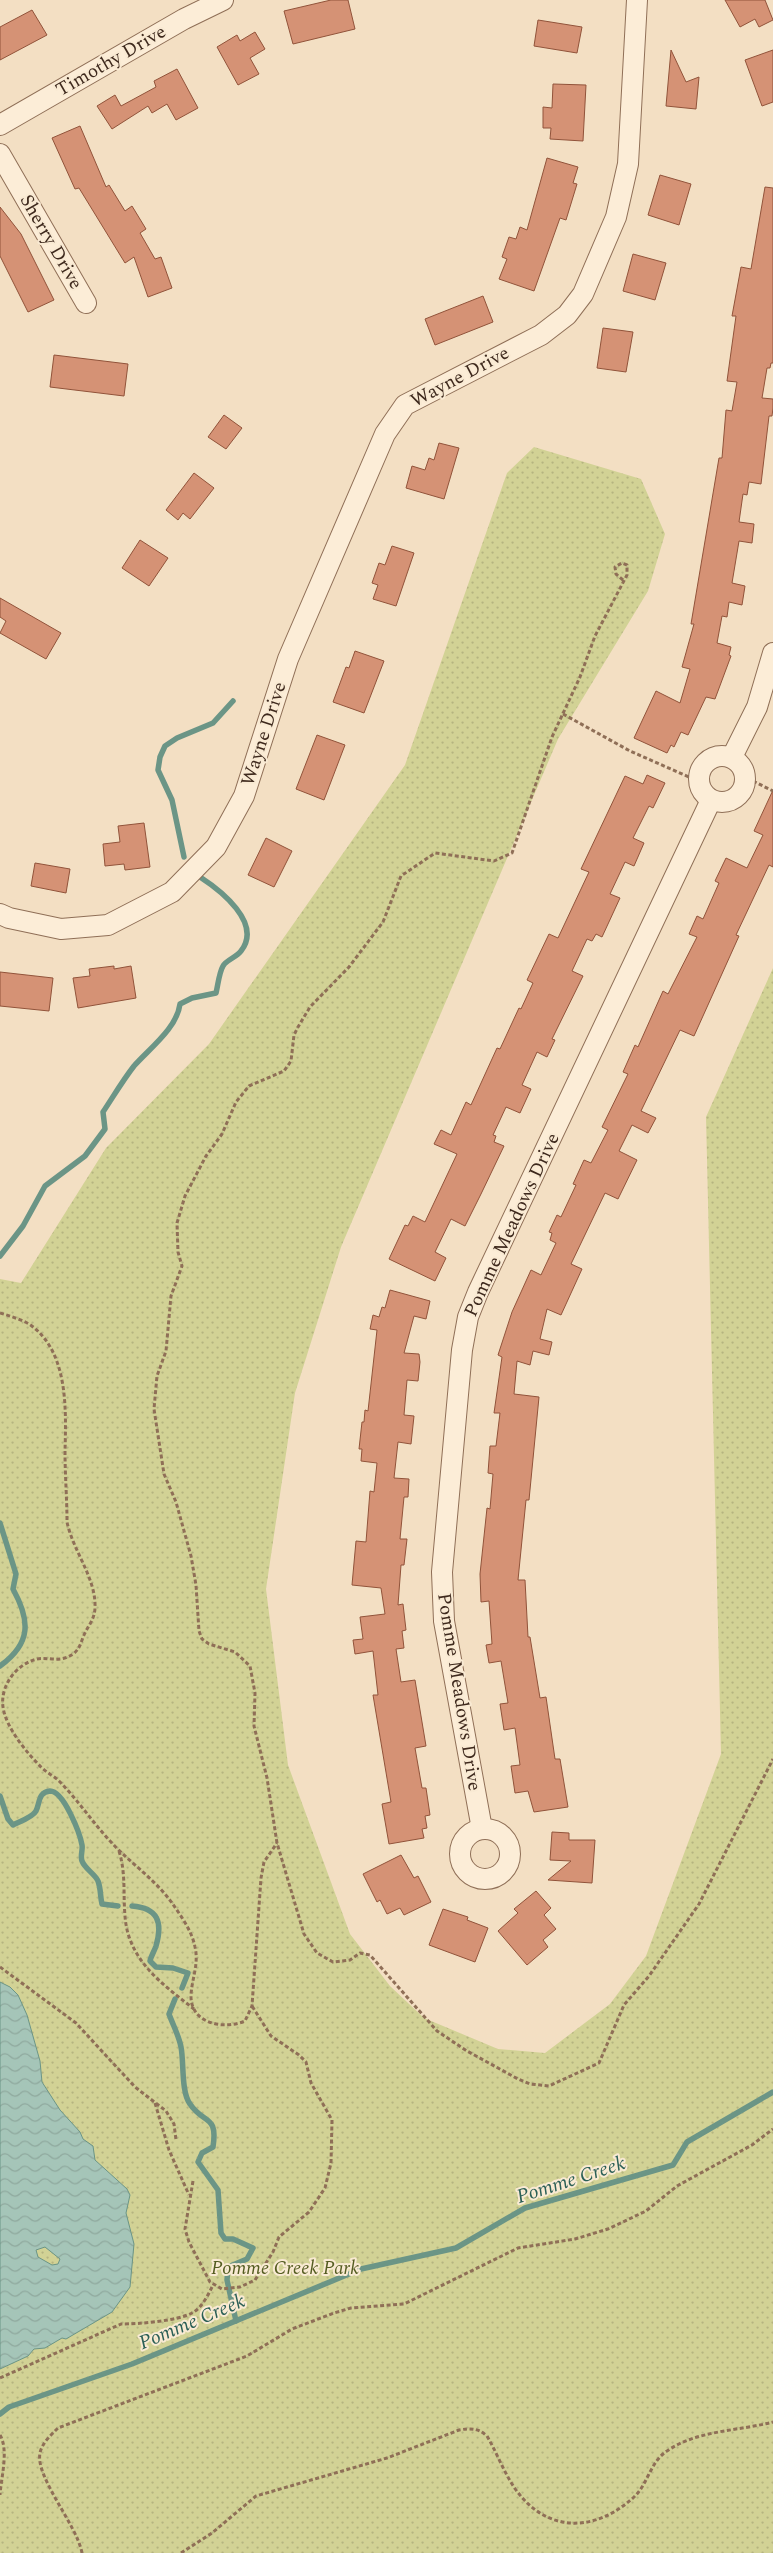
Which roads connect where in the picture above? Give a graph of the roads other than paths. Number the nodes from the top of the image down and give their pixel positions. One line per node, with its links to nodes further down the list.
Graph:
1 (223, 0): 3 (street, Timothy Drive)
2 (636, 0): 9 (street, Wayne Drive)
3 (0, 125)
4 (0, 154): 5 (street, Sherry Drive)
5 (86, 303)
6 (773, 653): 7 (street)
7 (732, 758): 8 (street); 8 (street)
8 (711, 800): 10 (street, Pomme Meadows Drive)
9 (0, 914)
10 (482, 1829)

